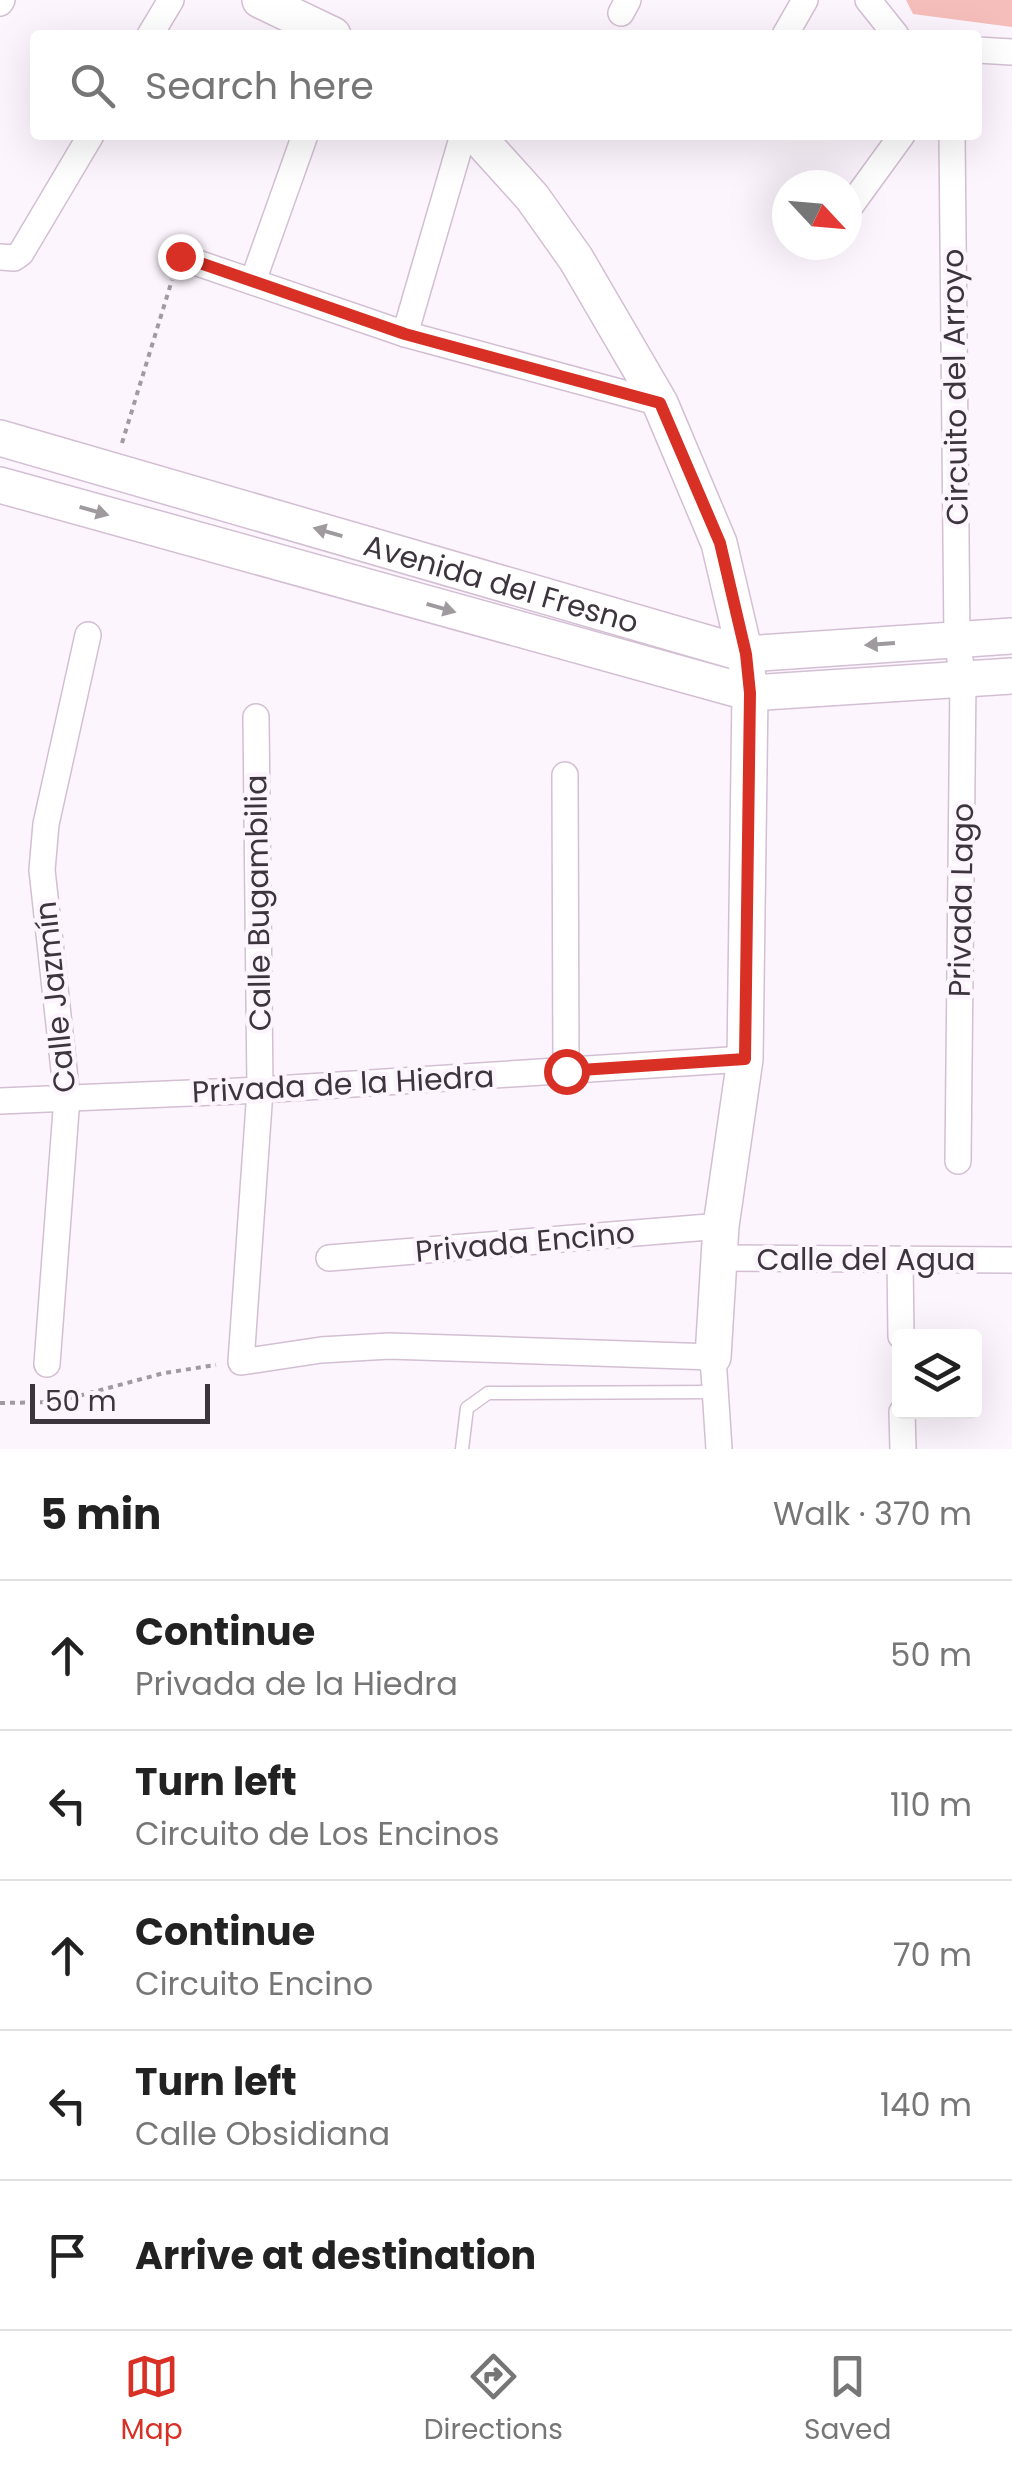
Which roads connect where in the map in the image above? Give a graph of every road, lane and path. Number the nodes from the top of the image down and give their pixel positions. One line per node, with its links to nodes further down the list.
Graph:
1 (171, 0): 5 (street)
2 (260, 0): 6 (street)
3 (805, 0): 7 (street)
4 (868, 0): 8 (street)
5 (153, 30)
6 (323, 30)
7 (788, 30)
8 (892, 30)
9 (982, 50): 10 (street)
10 (1012, 52)
11 (88, 140): 19 (street)
12 (303, 140): 20 (street)
13 (462, 140): 21 (street)
14 (481, 140): 22 (street)
15 (898, 140): 17 (street)
16 (952, 140): 28 (street, Circuito del Arroyo)
17 (862, 189)
18 (180, 256): 20 (street); 24 (path)
19 (7, 258)
20 (253, 280): 21 (street)
21 (405, 334): 22 (street)
22 (660, 403): 29 (street)
23 (0, 438): 24 (street, Avenida del Fresno)
24 (114, 469): 29 (street, Avenida del Fresno, one-way to 24)
25 (0, 485): 32 (street, Avenida del Fresno, one-way to 32)
26 (88, 634): 38 (street, Calle Jazmín)
27 (1012, 636): 28 (street, Avenida del Fresno)
28 (957, 640): 29 (street, Avenida del Fresno, one-way to 29); 31 (street, Privada Lago)
29 (746, 654): 32 (street)
30 (1012, 676): 31 (street, Avenida del Fresno)
31 (964, 679): 32 (street, Avenida del Fresno); 40 (street, Privada Lago)
32 (750, 693): 35 (street)
33 (256, 716): 37 (street, Calle Bugambilia)
34 (565, 775): 36 (street)
35 (745, 1059): 36 (street, Privada de la Hiedra); 41 (street)
36 (566, 1071): 37 (street, Privada de la Hiedra)
37 (260, 1090): 38 (street, Privada de la Hiedra); 47 (street, Calle Bugambilia)
38 (67, 1096): 39 (street, Privada de la Hiedra); 48 (street, Calle Jazmín)
39 (0, 1101)
40 (958, 1162)
41 (720, 1242): 42 (street, Privada Encino); 43 (street, Calle del Agua); 46 (street)
42 (329, 1258)
43 (900, 1260): 44 (street, Calle del Agua); 45 (street)
44 (1012, 1260)
45 (901, 1329)
46 (713, 1356): 47 (street); 49 (street)
47 (241, 1362): 50 (path)
48 (47, 1364)
49 (714, 1392): 52 (lane); 53 (street)
50 (0, 1403)
51 (902, 1419): 54 (street)
52 (462, 1449)
53 (719, 1449)
54 (903, 1449)

